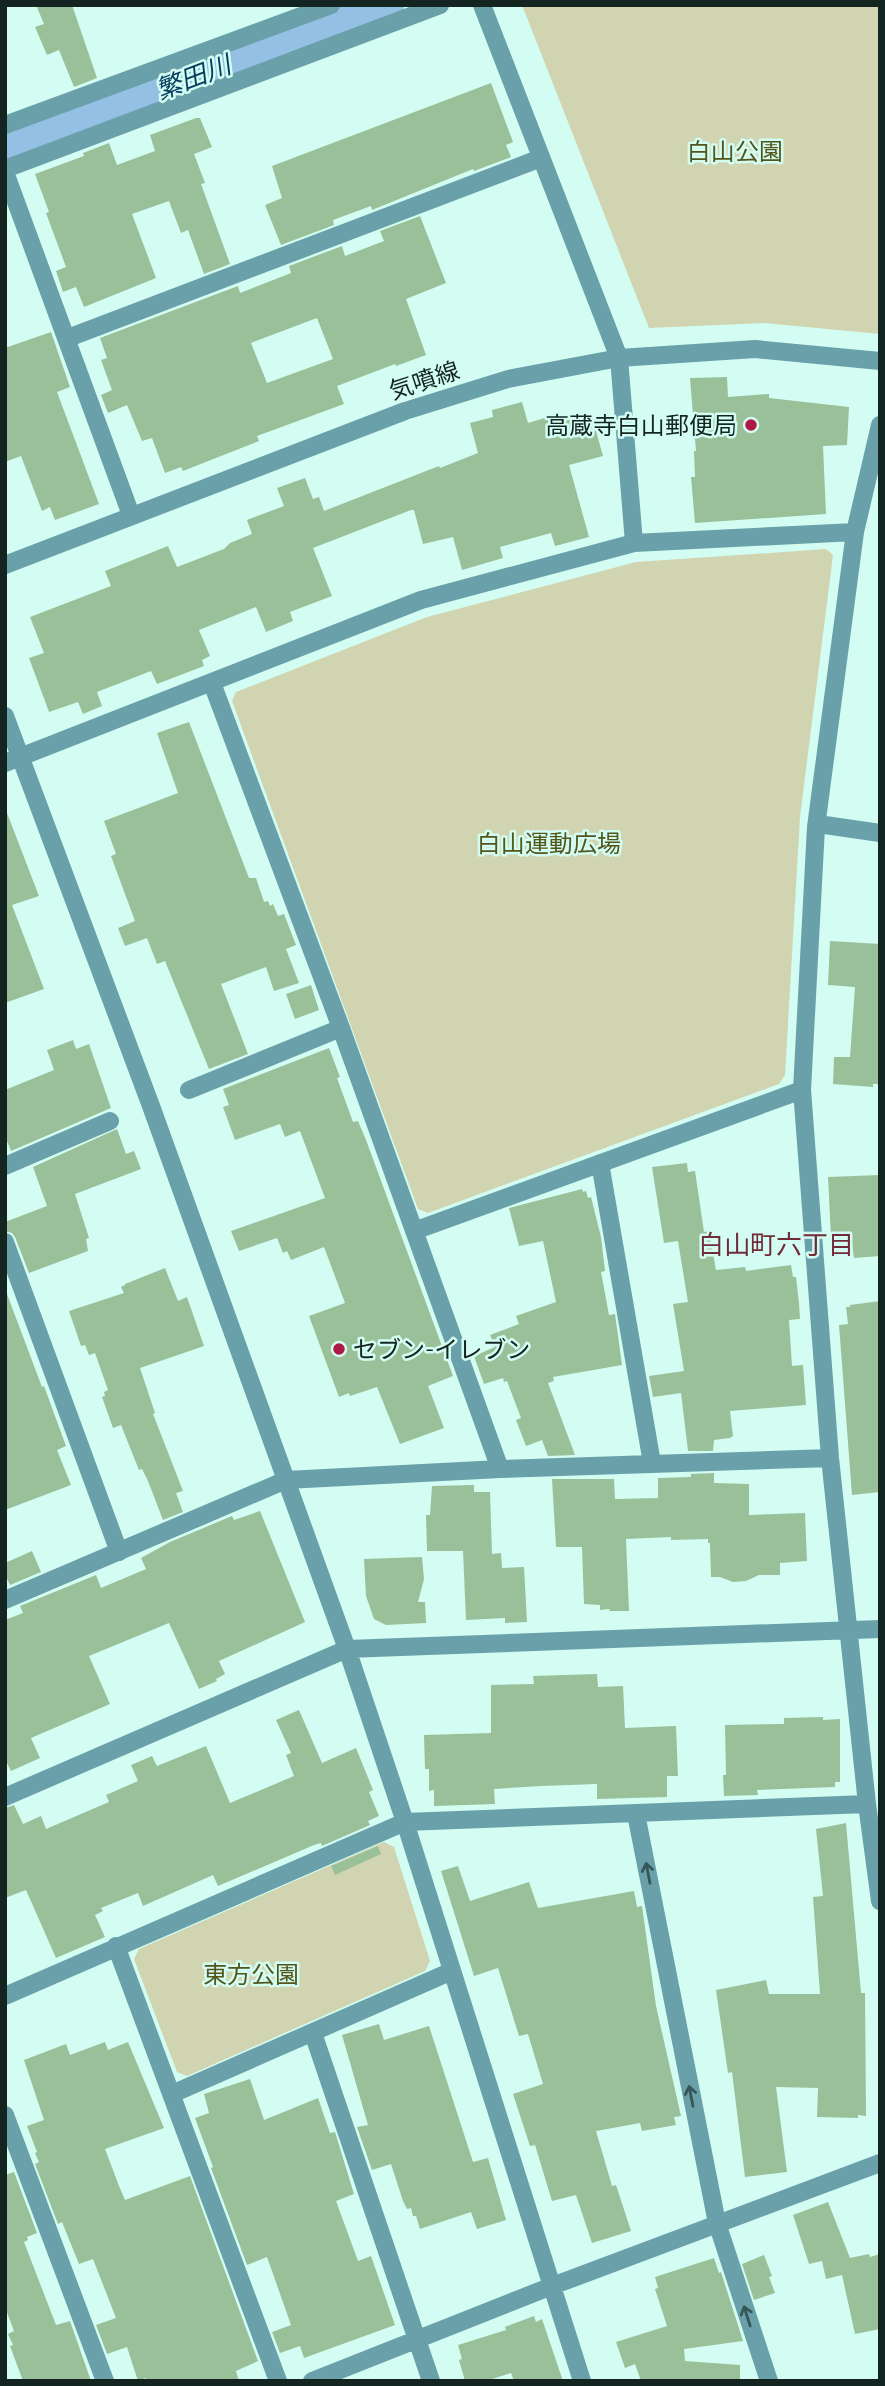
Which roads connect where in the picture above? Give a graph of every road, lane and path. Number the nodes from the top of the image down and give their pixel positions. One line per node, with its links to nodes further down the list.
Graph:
1 (331, 5): 4 (street)
2 (440, 5): 6 (street)
3 (482, 5): 5 (street)
4 (5, 125)
5 (541, 158): 7 (street); 8 (street)
6 (5, 170): 7 (street)
7 (68, 338): 11 (street)
8 (619, 358): 9 (street, 気噴線); 11 (street, 気噴線); 13 (street)
9 (880, 361)
10 (880, 425): 12 (street)
11 (131, 515): 14 (street, 気噴線)
12 (855, 532): 13 (street); 18 (street)
13 (634, 543): 15 (street)
14 (5, 565)
15 (212, 683): 17 (street); 20 (street)
16 (5, 716): 17 (street)
17 (13, 760): 31 (street)
18 (818, 824): 19 (street); 22 (street)
19 (880, 833)
20 (341, 1028): 21 (street); 26 (street)
21 (189, 1090)
22 (802, 1090): 24 (street); 28 (street)
23 (110, 1121): 25 (street)
24 (600, 1163): 26 (street); 29 (street)
25 (5, 1166)
26 (414, 1231): 30 (street)
27 (5, 1242): 32 (street)
28 (830, 1458): 29 (street); 35 (street)
29 (652, 1463): 30 (street)
30 (500, 1469): 31 (street)
31 (286, 1480): 32 (street); 36 (street)
32 (119, 1552): 33 (street)
33 (5, 1600)
34 (880, 1629): 35 (street)
35 (848, 1630): 36 (street); 38 (street)
36 (347, 1649): 37 (street); 40 (street)
37 (5, 1797)
38 (867, 1804): 39 (street); 41 (street)
39 (636, 1814): 40 (street); 49 (street, one-way to 39)
40 (405, 1822): 42 (street); 43 (street)
41 (880, 1901)
42 (116, 1947): 44 (street); 46 (street)
43 (452, 1972): 45 (street); 50 (street)
44 (5, 1996)
45 (313, 2033): 46 (street); 51 (street)
46 (172, 2094): 53 (street)
47 (5, 2115): 52 (street)
48 (880, 2162): 49 (street)
49 (717, 2224): 50 (street); 57 (street, one-way to 49)
50 (552, 2286): 51 (street); 56 (street)
51 (418, 2341): 54 (street); 55 (street)
52 (105, 2381)
53 (278, 2381)
54 (312, 2381)
55 (431, 2381)
56 (582, 2381)
57 (769, 2381)

